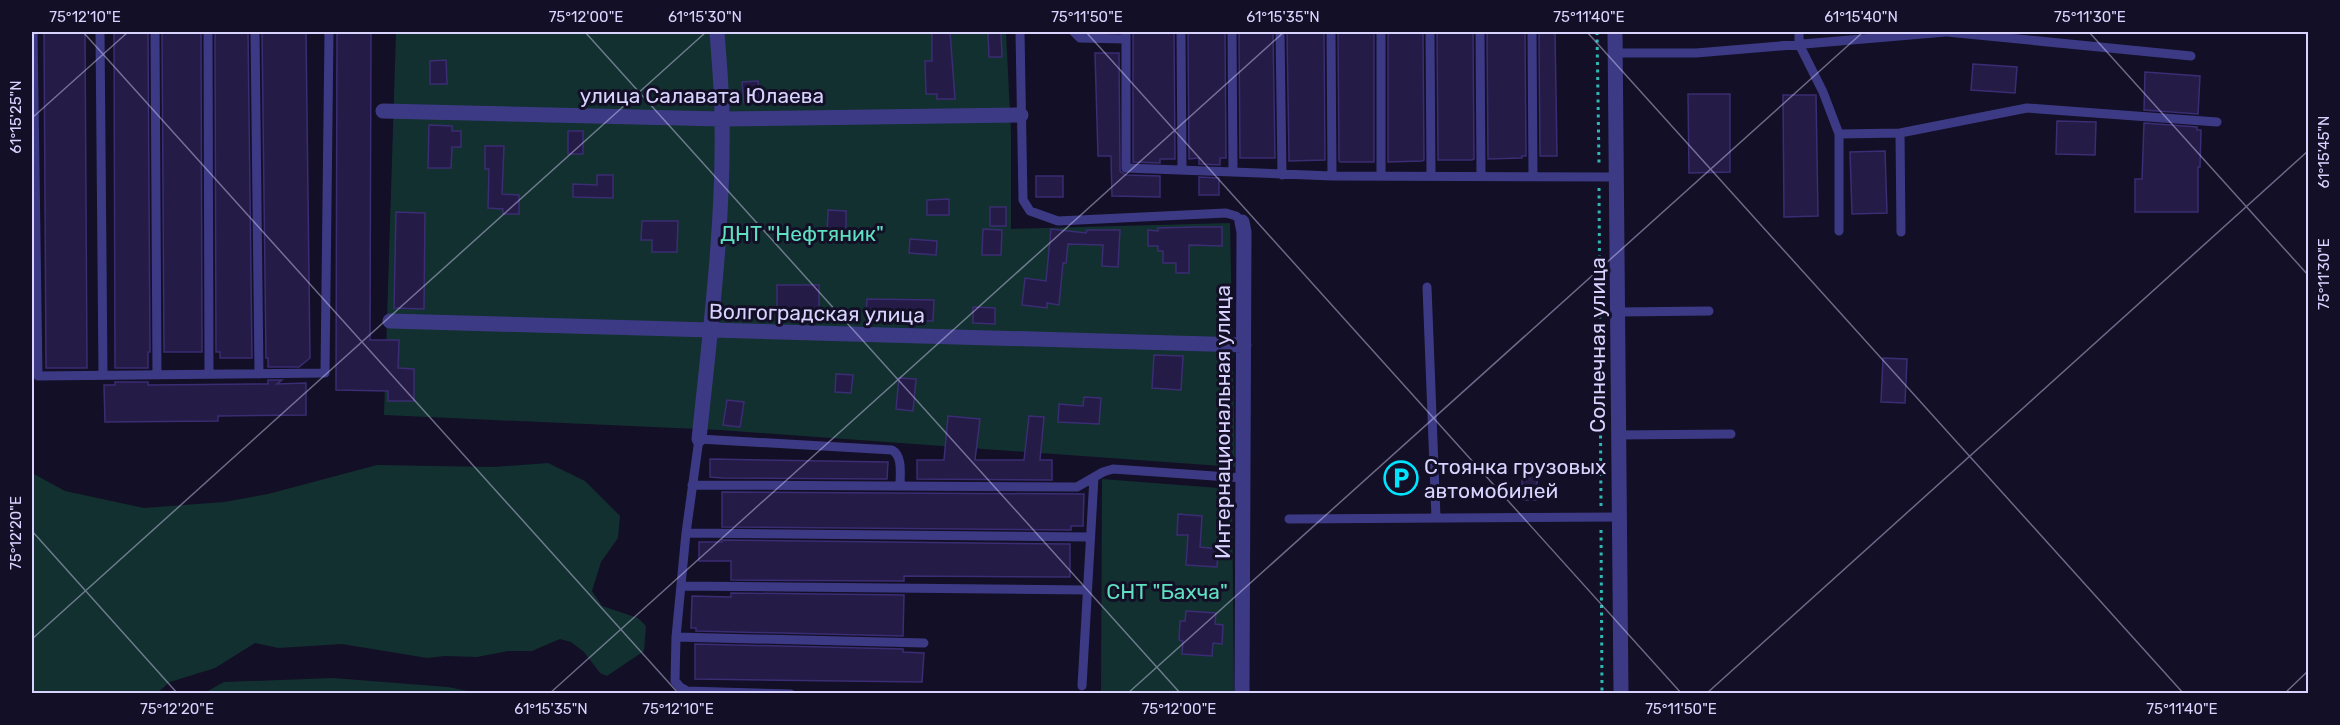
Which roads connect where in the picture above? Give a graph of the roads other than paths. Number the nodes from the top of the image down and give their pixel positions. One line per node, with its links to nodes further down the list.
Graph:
1 (33, 32): 51 (lane)
2 (100, 32): 51 (lane)
3 (155, 32): 52 (lane)
4 (208, 32): 49 (lane)
5 (255, 32): 50 (lane)
6 (329, 32): 50 (lane)
7 (717, 32): 27 (street)
8 (1020, 32): 26 (lane)
9 (1074, 32): 21 (lane)
10 (1181, 32): 31 (lane)
11 (1232, 32): 32 (lane)
12 (1280, 32): 33 (lane)
13 (1331, 32): 34 (lane)
14 (1380, 32): 35 (lane)
15 (1430, 32): 36 (lane)
16 (1480, 32): 37 (lane)
17 (1532, 32): 38 (lane)
18 (1615, 32): 23 (street, Солнечная улица)
19 (1799, 32): 22 (lane)
20 (1946, 32): 22 (lane); 24 (lane)
21 (1126, 35): 31 (lane)
22 (1799, 44): 23 (lane); 30 (lane)
23 (1616, 53): 39 (street, Солнечная улица)
24 (2191, 56)
25 (383, 111): 27 (street, улица Салавата Юлаева)
26 (1021, 115): 27 (street, улица Салавата Юлаева); 40 (lane)
27 (723, 119): 47 (street)
28 (2217, 122): 29 (lane)
29 (1900, 132): 30 (lane); 42 (lane)
30 (1839, 134): 41 (lane)
31 (1182, 169): 32 (lane)
32 (1233, 172): 33 (lane)
33 (1282, 175): 34 (lane)
34 (1332, 176): 35 (lane)
35 (1381, 176): 36 (lane)
36 (1431, 176): 37 (lane)
37 (1481, 176): 38 (lane)
38 (1533, 177): 39 (lane)
39 (1617, 177): 45 (street, Солнечная улица)
40 (1242, 222): 48 (street, Интернациональная улица)
41 (1839, 231)
42 (1901, 232)
43 (1427, 287): 62 (lane)
44 (1709, 311): 45 (lane)
45 (1618, 312): 54 (street, Солнечная улица)
46 (390, 321): 47 (street, Волгоградская улица)
47 (711, 332): 48 (street, Волгоградская улица); 55 (street)
48 (1244, 345): 57 (street, Интернациональная улица)
49 (209, 374): 50 (lane); 52 (lane)
50 (259, 374)
51 (103, 375): 52 (lane)
52 (157, 375)
53 (1731, 434): 54 (lane)
54 (1618, 435): 60 (street, Солнечная улица)
55 (699, 439): 58 (lane); 59 (lane)
56 (1094, 477): 57 (lane); 59 (lane); 64 (lane)
57 (1243, 478): 71 (street, Интернациональная улица)
58 (693, 485): 59 (lane); 63 (lane)
59 (900, 486)
60 (1619, 517): 62 (lane); 72 (street, Солнечная улица)
61 (1289, 519): 62 (lane)
62 (1436, 519)
63 (686, 533): 64 (lane); 65 (lane)
64 (1090, 537): 66 (lane)
65 (681, 586): 66 (lane); 67 (lane)
66 (1087, 590): 69 (lane)
67 (676, 637): 68 (lane); 70 (lane)
68 (924, 643)
69 (1082, 686)
70 (791, 693)
71 (1242, 693)
72 (1620, 693)

